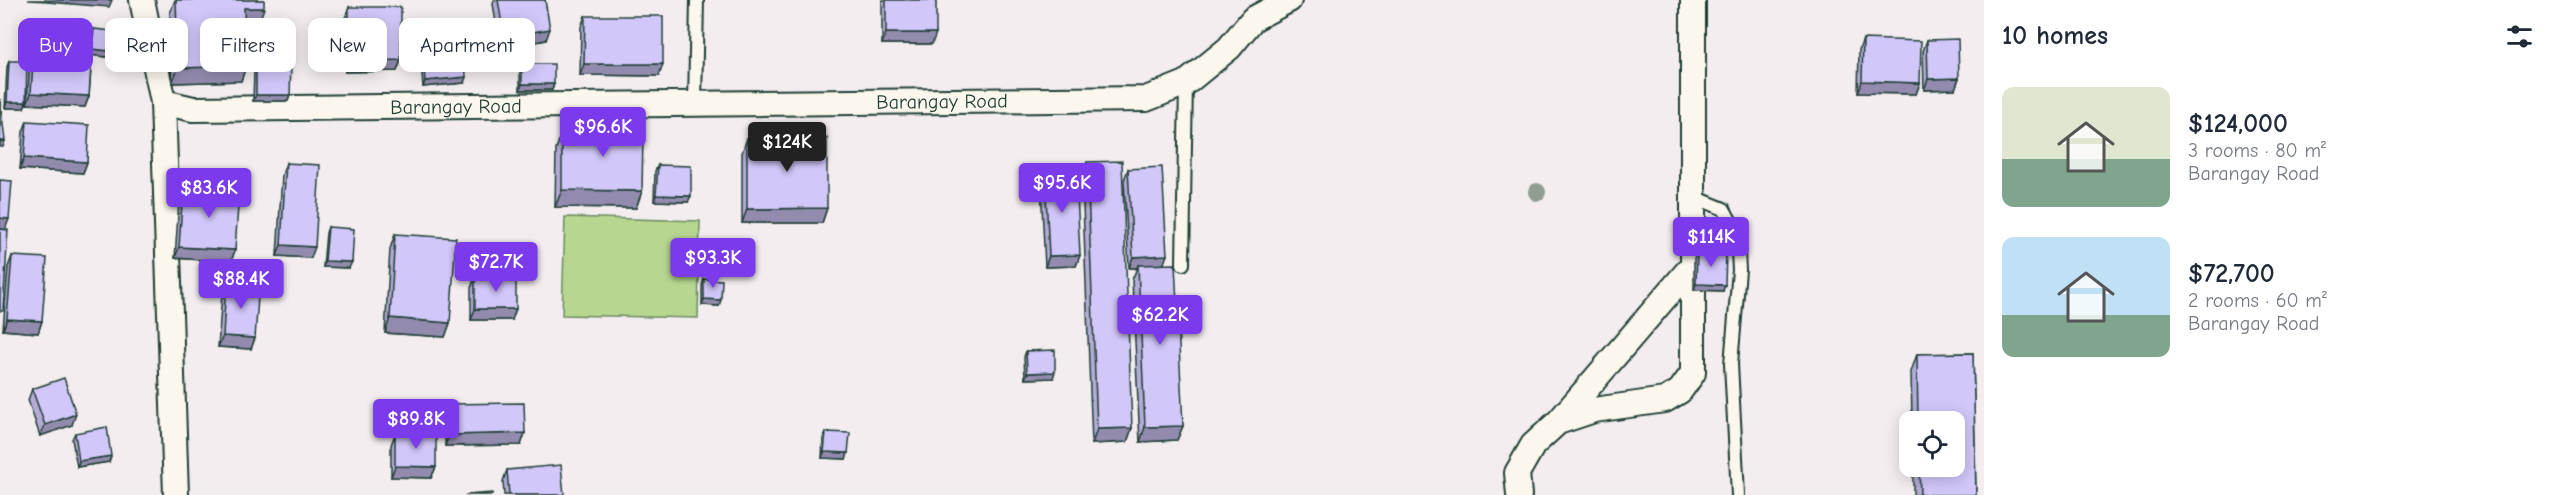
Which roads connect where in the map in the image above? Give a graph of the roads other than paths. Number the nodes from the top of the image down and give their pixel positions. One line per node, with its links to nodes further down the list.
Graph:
1 (142, 0): 6 (street)
2 (697, 0): 7 (lane)
3 (1289, 0): 5 (street, Barangay Road)
4 (1693, 0): 8 (street)
5 (1186, 83): 7 (street, Barangay Road); 9 (lane)
6 (163, 102): 7 (street, Barangay Road); 12 (street)
7 (695, 102)
8 (1692, 196): 10 (street); 14 (lane)
9 (1184, 264)
10 (1692, 266): 11 (street); 11 (street)
11 (1558, 422): 13 (street)
12 (176, 495)
13 (1520, 495)
14 (1738, 495)

